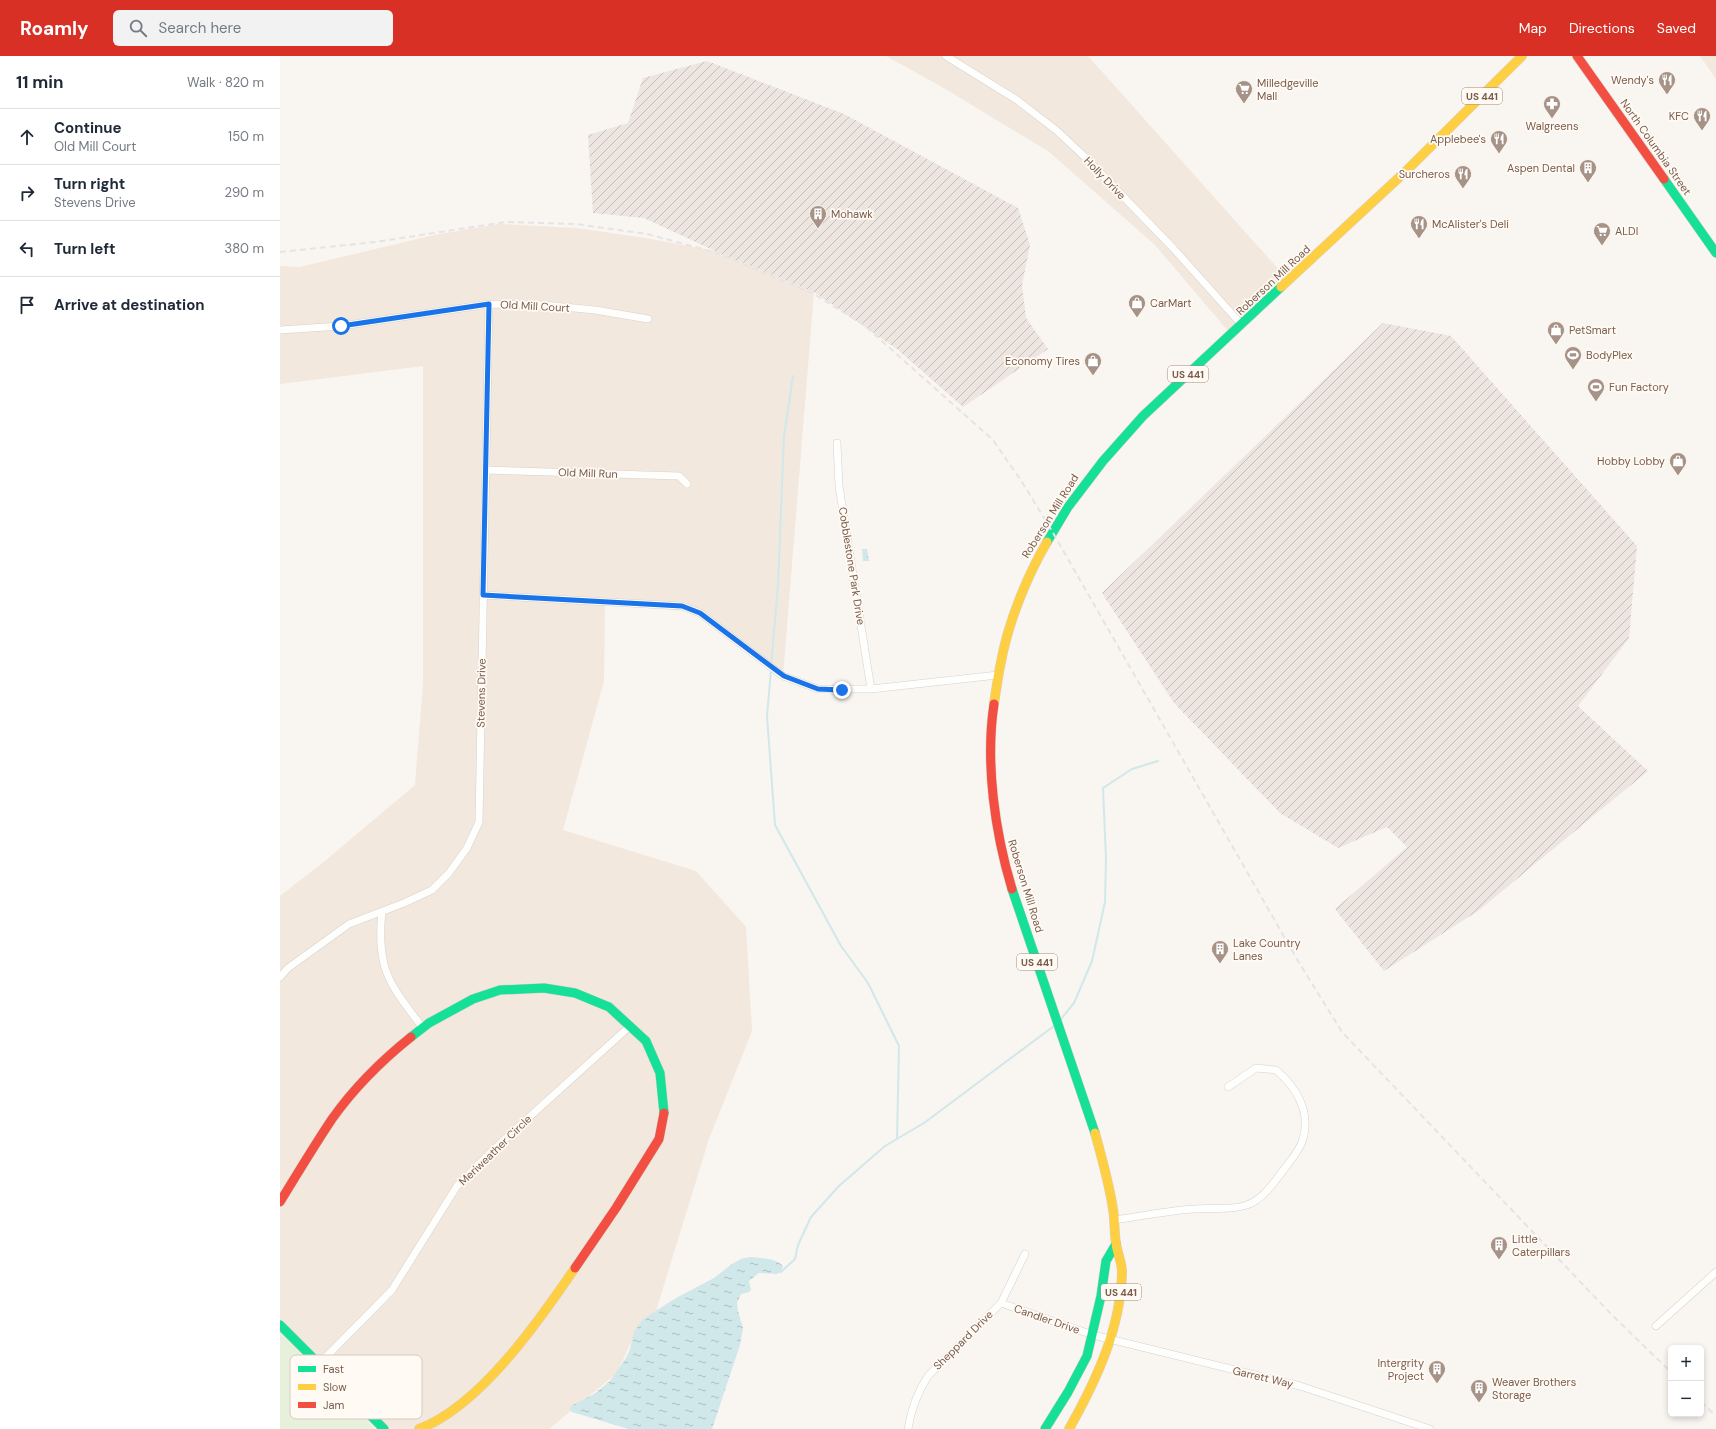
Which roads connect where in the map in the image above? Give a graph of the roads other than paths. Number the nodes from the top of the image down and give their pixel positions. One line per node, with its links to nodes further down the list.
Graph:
1 (946, 56): 7 (street, Holly Drive)
2 (1577, 56): 4 (main road, North Columbia Street)
3 (1521, 57): 7 (main road, Roberson Mill Road / US 441)
4 (1716, 253)
5 (489, 304): 6 (street, Old Mill Court); 8 (street, Old Mill Court); 10 (street, Stevens Drive)
6 (648, 320)
7 (1242, 325): 13 (main road, Roberson Mill Road / US 441)
8 (280, 330)
9 (837, 444): 14 (street, Cobblestone Park Drive)
10 (486, 470): 11 (street, Old Mill Run); 12 (street, Stevens Drive)
11 (687, 484)
12 (483, 595): 14 (street); 15 (street, Stevens Drive)
13 (998, 675): 14 (street); 21 (main road, Roberson Mill Road / US 441)
14 (870, 688)
15 (382, 912): 16 (street, Stevens Drive); 18 (street)
16 (280, 977)
17 (630, 1026): 18 (main road); 31 (street, Meriweather Circle); 34 (main road)
18 (423, 1028): 20 (main road)
19 (1228, 1086): 21 (street)
20 (280, 1202)
21 (1115, 1220): 22 (main road, Roberson Mill Road / US 441)
22 (1116, 1244): 28 (main road, US 441); 29 (main road, Roberson Mill Road / US 441)
23 (1025, 1254): 25 (street, Sheppard Drive)
24 (1716, 1272): 27 (street)
25 (1001, 1303): 28 (street, Candler Drive); 35 (street, Sheppard Drive)
26 (280, 1325): 30 (main road)
27 (1656, 1326)
28 (1093, 1335): 29 (street, Garrett Way); 36 (main road, US 441)
29 (1110, 1339): 37 (main road, Roberson Mill Road / US 441); 38 (street, Garrett Way)
30 (310, 1355)
31 (328, 1355)
32 (374, 1419): 33 (main road)
33 (384, 1429)
34 (419, 1429)
35 (908, 1429)
36 (1044, 1429)
37 (1069, 1429)
38 (1430, 1429)

